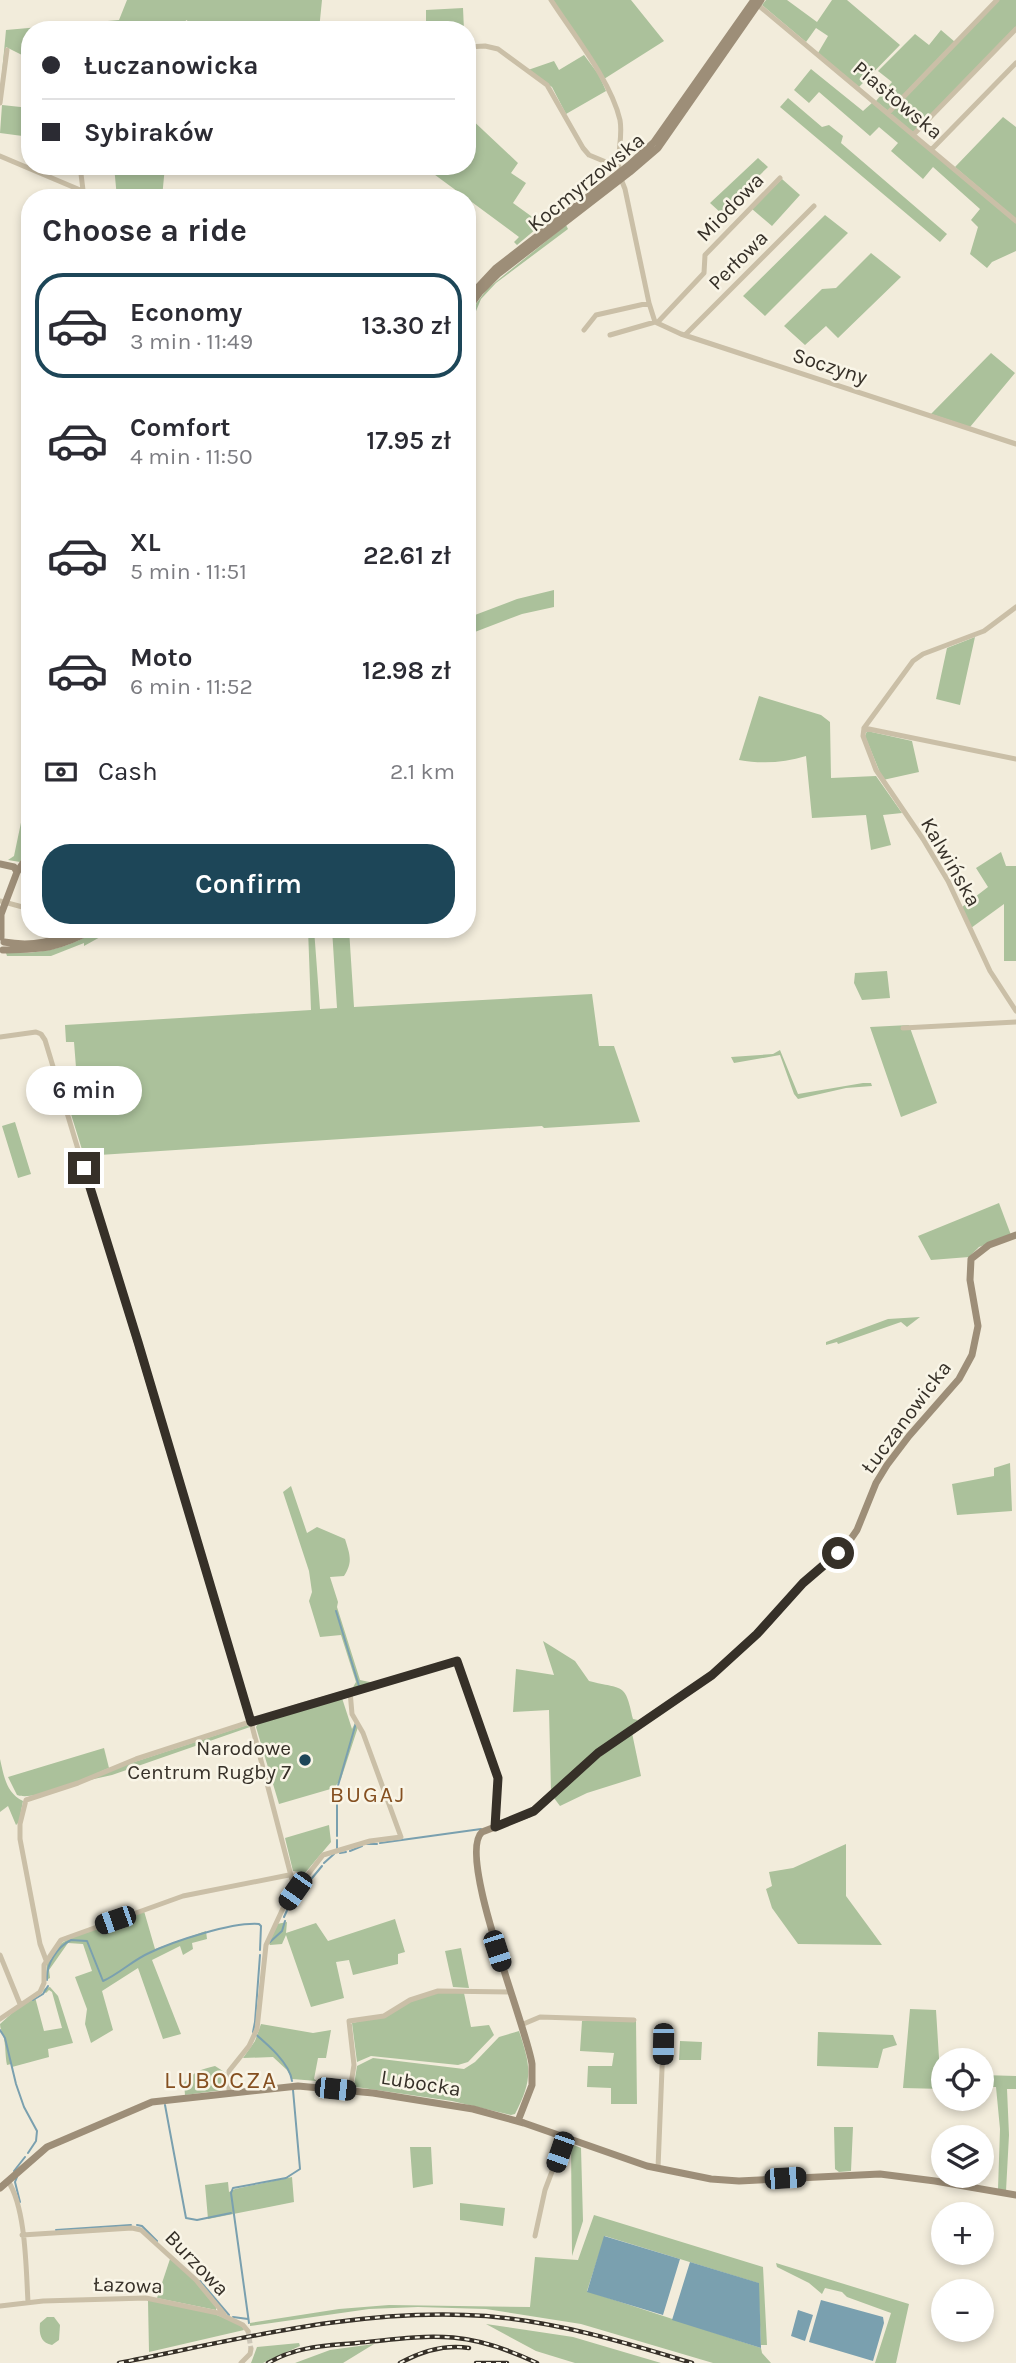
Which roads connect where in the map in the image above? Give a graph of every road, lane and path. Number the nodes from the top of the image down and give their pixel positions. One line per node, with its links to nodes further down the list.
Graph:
1 (551, 0): 14 (street)
2 (997, 0): 9 (street)
3 (758, 2): 9 (street, Piastowska); 14 (street, Kocmyrzowska)
4 (1016, 29): 10 (street)
5 (476, 46): 14 (street)
6 (7, 50): 8 (street)
7 (1016, 63): 11 (street)
8 (0, 103)
9 (888, 113): 10 (street, Piastowska)
10 (914, 134): 11 (street, Piastowska)
11 (932, 149): 19 (street, Piastowska)
12 (0, 156): 13 (street)
13 (21, 165)
14 (620, 173): 20 (street, Kocmyrzowska); 21 (street, Kocmyrzowska); 22 (street)
15 (46, 175): 17 (street)
16 (780, 178): 23 (street, Miodowa)
17 (81, 189)
18 (814, 206): 26 (street, Perłowa)
19 (1016, 221)
20 (476, 289)
21 (476, 298)
22 (649, 303): 23 (street); 24 (street)
23 (656, 323): 25 (street); 26 (street, Soczyny)
24 (584, 330)
25 (610, 335)
26 (685, 335): 27 (street, Soczyny)
27 (1016, 444)
28 (1016, 607): 29 (street)
29 (864, 728): 30 (street); 40 (street, Kalwińska)
30 (1016, 759)
31 (0, 864): 33 (street)
32 (21, 865): 33 (street)
33 (16, 872): 34 (street)
34 (2, 901): 35 (street); 36 (street)
35 (21, 906)
36 (1, 915): 39 (street)
37 (57, 938): 39 (street)
38 (77, 938): 39 (street)
39 (2, 943)
40 (1016, 1010)
41 (1016, 1022): 42 (street)
42 (903, 1028)
43 (0, 1037): 46 (street)
44 (1016, 1236): 47 (street, Łuczanowicka)
45 (350, 1691): 46 (street); 47 (street); 49 (street)
46 (251, 1722): 48 (street); 51 (street)
47 (495, 1827): 52 (street, Łuczanowicka)
48 (289, 1875): 49 (street); 51 (street)
49 (295, 1891): 59 (street)
50 (0, 1955): 53 (street)
51 (46, 1960): 53 (street)
52 (510, 1992): 56 (street, Łuczanowicka); 58 (street)
53 (20, 2004): 54 (street)
54 (0, 2019)
55 (634, 2020): 56 (street)
56 (521, 2025): 60 (street, Łuczanowicka)
57 (663, 2044): 62 (street)
58 (350, 2090): 59 (street, Lubocka); 60 (street, Lubocka)
59 (229, 2093): 63 (street, Lubocka)
60 (517, 2121): 61 (street, Lubocka)
61 (565, 2137): 62 (street, Lubocka); 67 (street)
62 (658, 2168): 65 (street, Lubocka)
63 (8, 2181): 64 (street, Lubocka); 66 (street)
64 (0, 2188)
65 (1016, 2195)
66 (22, 2235): 68 (street); 70 (street, Burzowa)
67 (535, 2236)
68 (28, 2302): 69 (street, Łazowa); 70 (street, Łazowa)
69 (0, 2305)
70 (224, 2316): 71 (street, Łazowa)
71 (247, 2331)
72 (251, 2348): 73 (street)
73 (241, 2363)

